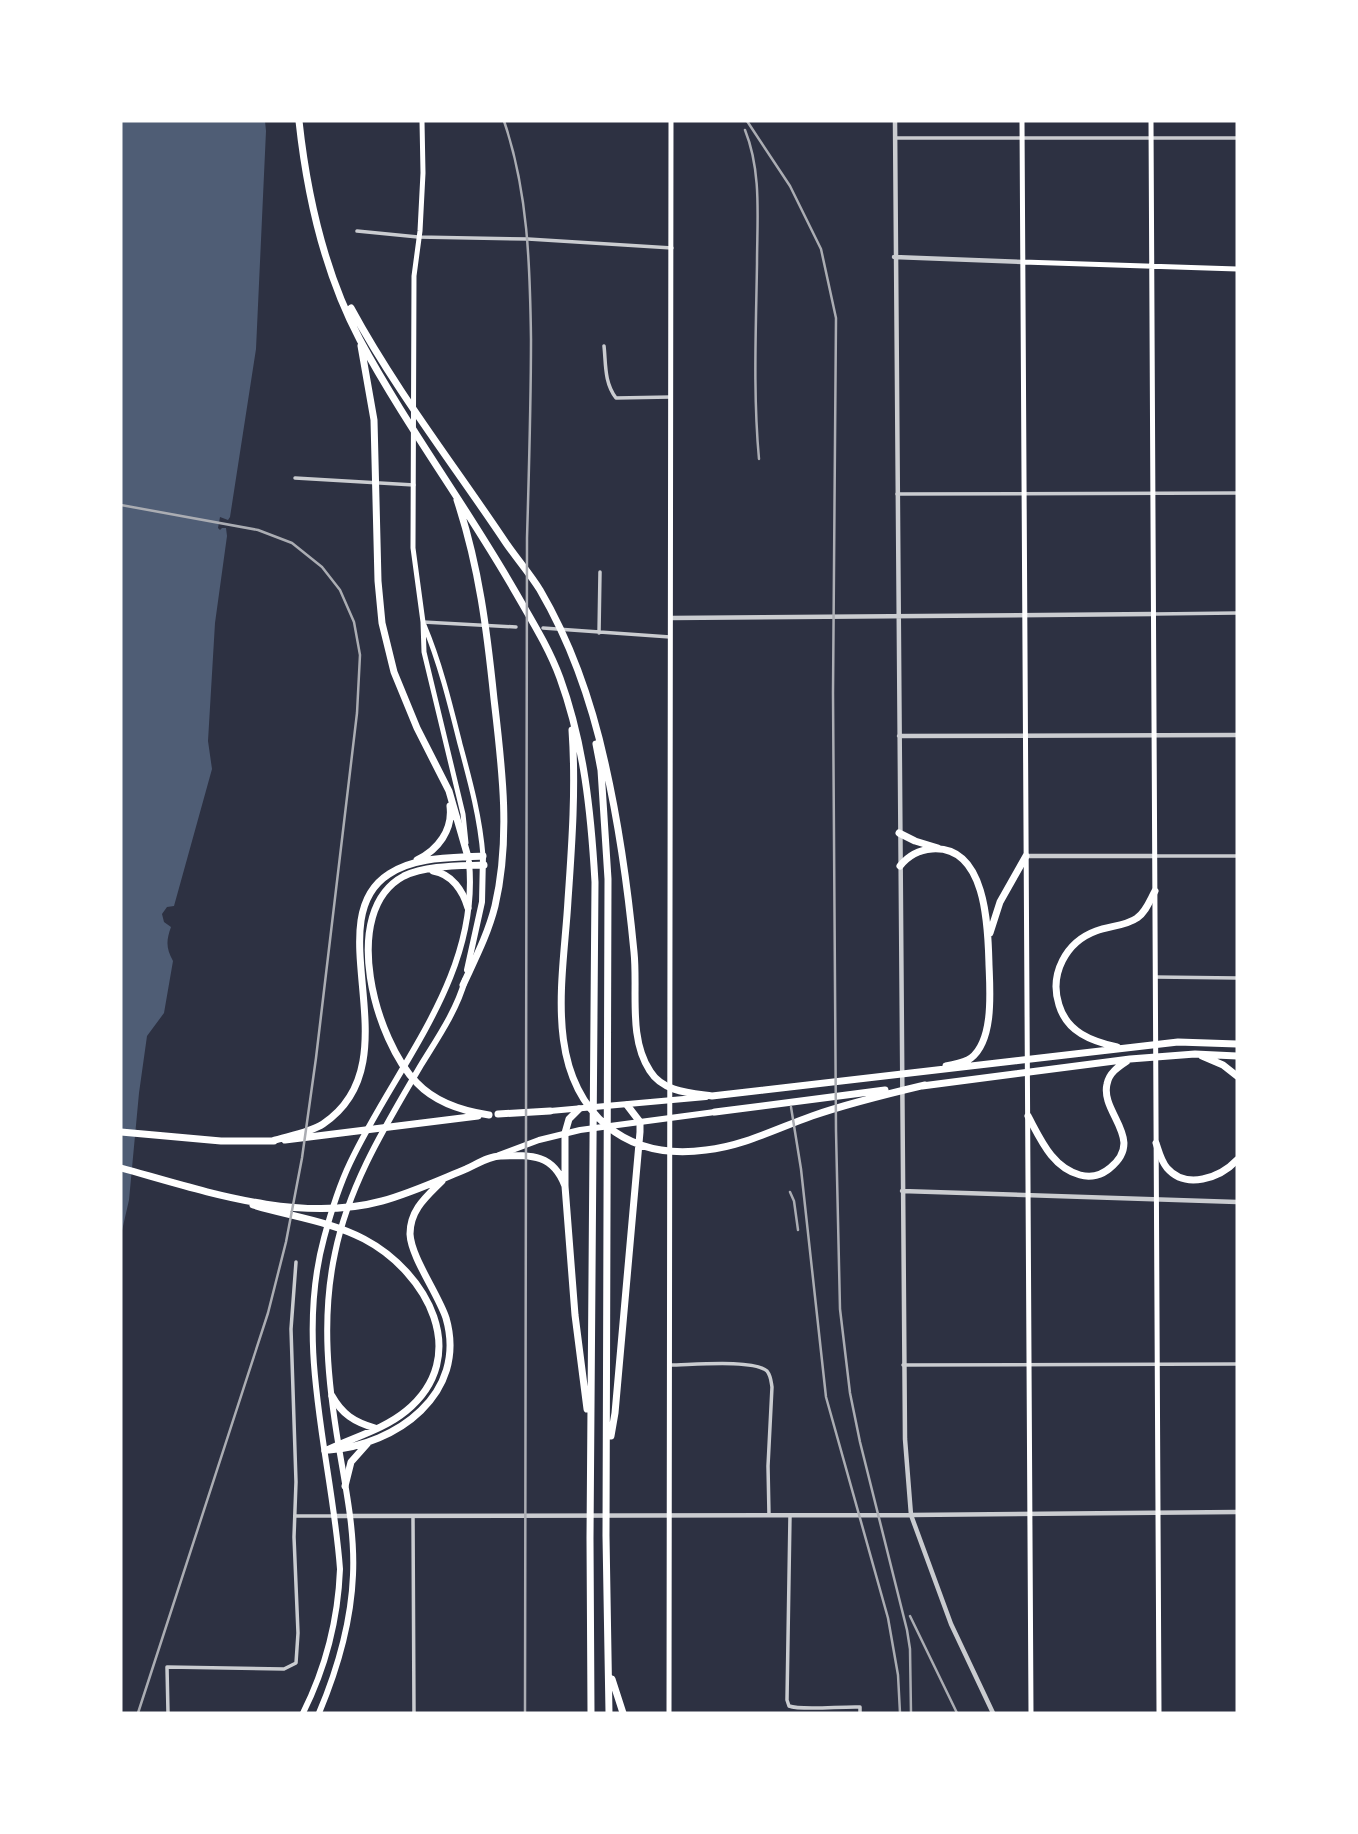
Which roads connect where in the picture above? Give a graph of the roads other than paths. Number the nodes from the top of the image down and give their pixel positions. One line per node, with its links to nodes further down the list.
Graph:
1 (299, 121): 18 (highway); 21 (highway)
2 (422, 121): 12 (main road)
3 (671, 121): 13 (main road)
4 (895, 121): 7 (street)
5 (1022, 121): 8 (main road)
6 (1151, 121): 9 (main road)
7 (895, 138): 8 (street); 14 (street)
8 (1022, 138): 9 (street); 15 (main road)
9 (1151, 138): 10 (street); 16 (main road)
10 (1237, 138)
11 (357, 231): 12 (street)
12 (418, 237): 13 (street); 23 (main road)
13 (672, 248): 20 (main road)
14 (894, 257): 15 (street); 27 (street)
15 (1023, 262): 16 (main road); 24 (main road)
16 (1152, 267): 17 (main road); 25 (main road)
17 (1237, 270)
18 (359, 338): 40 (highway); 45 (highway)
19 (604, 346): 20 (street)
20 (671, 397): 33 (main road)
21 (440, 449): 39 (highway); 63 (highway)
22 (295, 478): 23 (street)
23 (414, 485): 34 (main road)
24 (1024, 493): 25 (street); 27 (street); 31 (main road)
25 (1153, 493): 26 (street); 30 (main road)
26 (1237, 493)
27 (897, 494): 32 (street)
28 (600, 572): 37 (street)
29 (1237, 613): 30 (street)
30 (1154, 614): 31 (street); 41 (main road)
31 (1024, 615): 32 (street); 44 (main road)
32 (897, 616): 33 (street); 43 (street)
33 (671, 618): 38 (main road)
34 (423, 622): 35 (street); 48 (main road); 52 (main road)
35 (516, 627)
36 (543, 628): 37 (street)
37 (600, 633): 38 (street)
38 (671, 637): 96 (main road)
39 (589, 706): 72 (highway); 106 (highway)
40 (571, 715): 71 (highway); 102 (highway)
41 (1155, 735): 42 (street); 44 (street); 50 (main road)
42 (1237, 735)
43 (899, 736): 44 (street); 46 (street)
44 (1026, 736): 49 (main road)
45 (449, 791): 52 (highway); 53 (highway)
46 (900, 833): 47 (highway); 56 (street)
47 (940, 849): 56 (highway); 60 (highway)
48 (483, 856): 52 (highway); 54 (main road)
49 (1026, 856): 50 (street); 60 (highway); 78 (main road)
50 (1155, 856): 51 (street); 58 (main road)
51 (1237, 856)
52 (468, 857): 53 (highway); 55 (main road)
53 (407, 865): 82 (highway)
54 (484, 865): 55 (highway); 63 (main road)
55 (469, 866): 57 (highway); 59 (main road)
56 (900, 866): 89 (street)
57 (425, 870): 59 (highway); 77 (highway)
58 (1155, 891): 61 (main road); 65 (highway)
59 (468, 908): 105 (main road)
60 (989, 940): 69 (highway)
61 (1154, 977): 62 (street); 83 (main road)
62 (1237, 978)
63 (463, 985): 100 (main road)
64 (1237, 1044): 65 (highway)
65 (1127, 1048): 69 (highway)
66 (1195, 1054): 67 (highway); 68 (highway); 70 (highway)
67 (1237, 1056)
68 (1130, 1059): 71 (highway); 78 (highway)
69 (925, 1072): 72 (highway)
70 (1237, 1076)
71 (925, 1085): 76 (highway)
72 (712, 1096): 73 (main road)
73 (627, 1105): 74 (main road); 79 (highway)
74 (579, 1109): 75 (main road); 81 (highway)
75 (550, 1111): 77 (highway)
76 (715, 1112): 79 (main road)
77 (493, 1114): 82 (highway)
78 (1028, 1116): 90 (main road)
79 (640, 1122): 81 (main road); 106 (highway)
80 (121, 1132): 82 (highway)
81 (565, 1133): 84 (main road); 87 (highway)
82 (272, 1141)
83 (1156, 1143): 85 (highway); 92 (main road)
84 (497, 1155): 87 (highway); 88 (highway)
85 (1237, 1160)
86 (121, 1168): 91 (highway)
87 (563, 1170): 102 (highway)
88 (447, 1177): 91 (highway); 103 (highway)
89 (902, 1191): 90 (street); 99 (street)
90 (1028, 1196): 92 (street); 97 (main road)
91 (235, 1199): 101 (highway)
92 (1156, 1200): 93 (street); 98 (main road)
93 (1237, 1202)
94 (296, 1262): 117 (street)
95 (1237, 1364): 98 (street)
96 (670, 1365): 113 (main road); 114 (street)
97 (1029, 1365): 98 (street); 99 (street); 110 (main road)
98 (1157, 1365): 109 (main road)
99 (903, 1366): 116 (street)
100 (332, 1396): 101 (highway); 104 (main road)
101 (376, 1428): 104 (highway)
102 (590, 1441): 124 (highway)
103 (370, 1442): 104 (highway); 107 (highway)
104 (339, 1447): 105 (highway); 107 (main road)
105 (325, 1451): 111 (main road)
106 (607, 1454): 119 (highway)
107 (345, 1486): 112 (main road)
108 (1237, 1512): 109 (street)
109 (1157, 1513): 110 (street); 131 (main road)
110 (1030, 1514): 116 (street); 130 (main road)
111 (334, 1516): 112 (street); 117 (street); 121 (main road)
112 (350, 1516): 118 (street); 122 (main road)
113 (670, 1516): 114 (street); 118 (street); 127 (main road)
114 (769, 1516): 115 (street)
115 (790, 1516): 116 (street); 128 (street)
116 (911, 1516): 129 (street)
117 (295, 1517): 120 (street)
118 (413, 1517): 123 (street)
119 (610, 1671): 125 (highway); 126 (highway)
120 (168, 1713)
121 (303, 1713)
122 (318, 1713)
123 (414, 1713)
124 (591, 1713)
125 (609, 1713)
126 (623, 1713)
127 (669, 1713)
128 (860, 1713)
129 (993, 1713)
130 (1031, 1713)
131 (1159, 1713)

